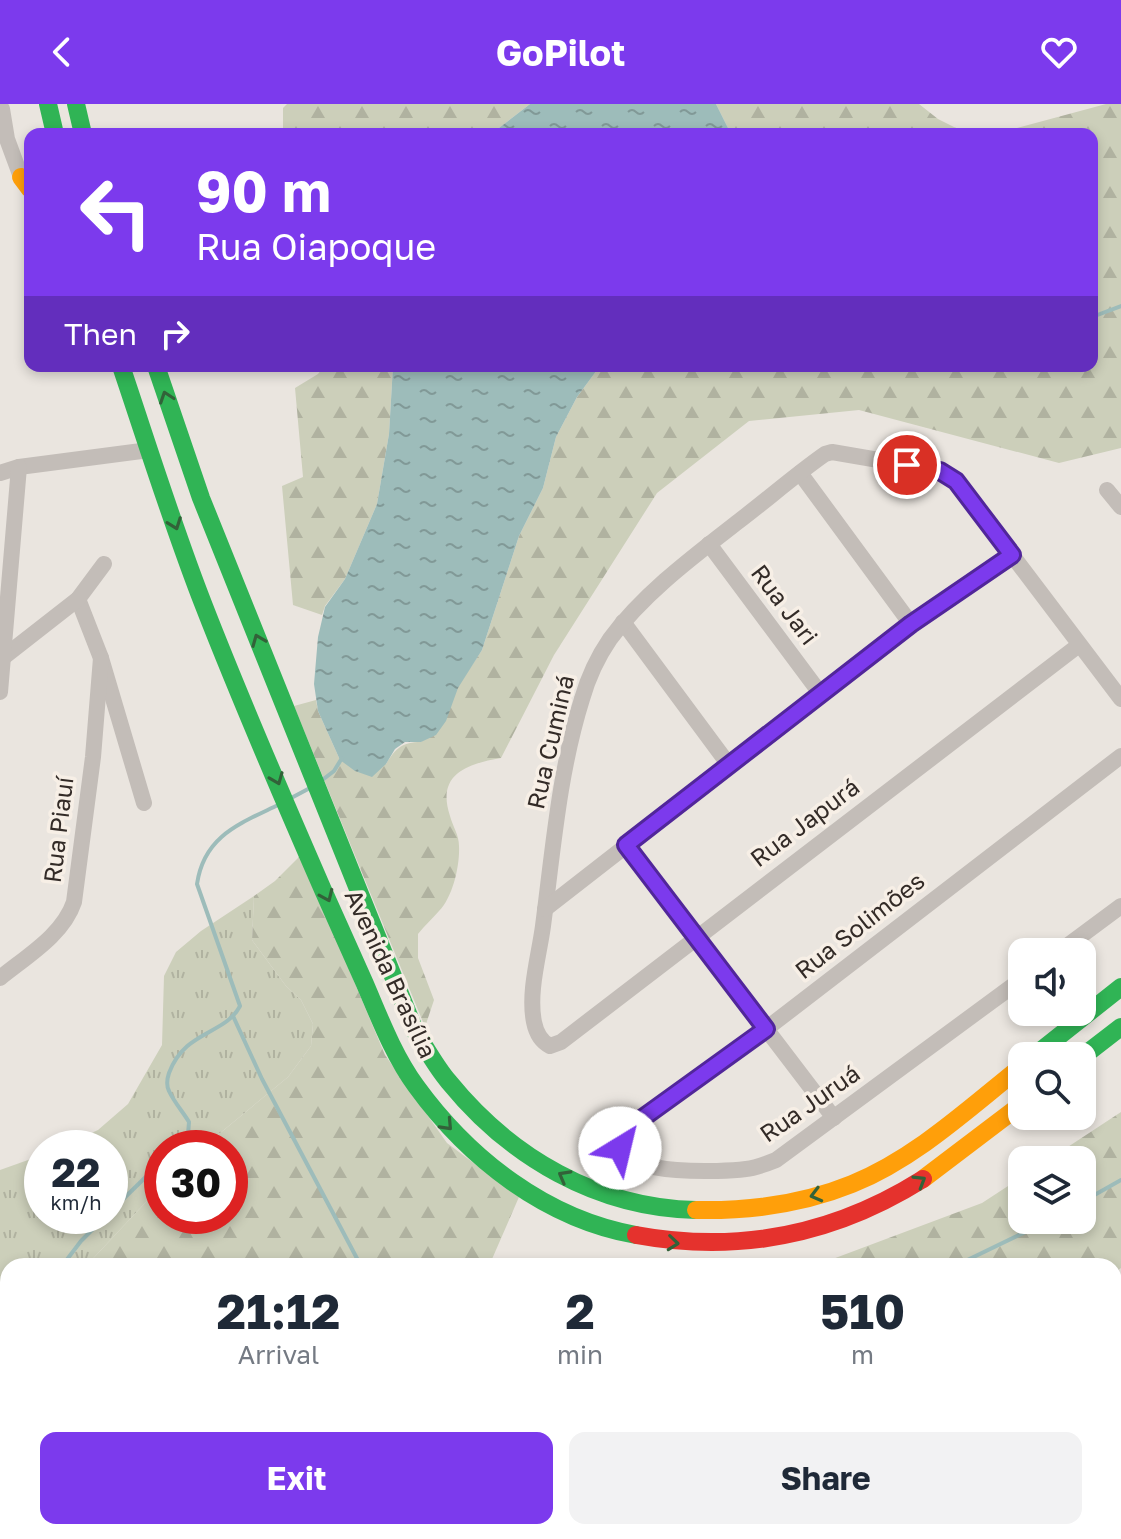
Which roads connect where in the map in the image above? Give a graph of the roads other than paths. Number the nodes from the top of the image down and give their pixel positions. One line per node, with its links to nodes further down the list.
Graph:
1 (48, 104): 4 (street)
2 (76, 104): 5 (street)
3 (1, 108): 7 (street)
4 (54, 128)
5 (82, 128)
6 (0, 166): 8 (street)
7 (24, 176)
8 (24, 180)
9 (123, 372): 11 (street, Avenida Brasília)
10 (158, 372): 45 (street, Avenida Brasília, one-way to 10)
11 (149, 450): 12 (street); 46 (street, Avenida Brasília, one-way to 46)
12 (19, 467): 13 (street); 24 (street)
13 (0, 473)
14 (800, 473): 17 (street, Rua Cuminá); 18 (street, Rua Cuminá); 22 (street)
15 (1107, 490): 16 (street)
16 (1121, 507)
17 (709, 544): 21 (street, Rua Cuminá); 27 (street, Rua Jari)
18 (1012, 555): 22 (street); 23 (street, Rua Cuminá)
19 (104, 564): 20 (street)
20 (78, 599): 24 (street); 25 (street)
21 (623, 622): 30 (street); 34 (street, Rua Cuminá)
22 (911, 624): 27 (street)
23 (1079, 645): 28 (street, Rua Cuminá); 35 (street, Rua Japurá)
24 (2, 658): 26 (street)
25 (101, 658): 31 (street); 37 (street, Rua Piauí)
26 (0, 692)
27 (820, 693): 30 (street)
28 (1121, 699)
29 (1121, 756): 41 (street, Rua Solimões)
30 (729, 765): 32 (street)
31 (144, 803)
32 (626, 845): 34 (street); 35 (street)
33 (1121, 906): 36 (street)
34 (545, 909): 42 (street, Rua Cuminá)
35 (695, 937): 41 (street); 42 (street, Rua Japurá)
36 (1078, 938)
37 (0, 978)
38 (1121, 987): 43 (street)
39 (1008, 989): 47 (street, Rua Juruá)
40 (1121, 1027): 44 (street)
41 (766, 1029): 47 (street); 48 (street, Rua Solimões)
42 (561, 1042)
43 (1052, 1042)
44 (1096, 1046)
45 (1008, 1077)
46 (1008, 1115)
47 (834, 1118): 48 (street, Rua Juruá)
48 (626, 1130)

